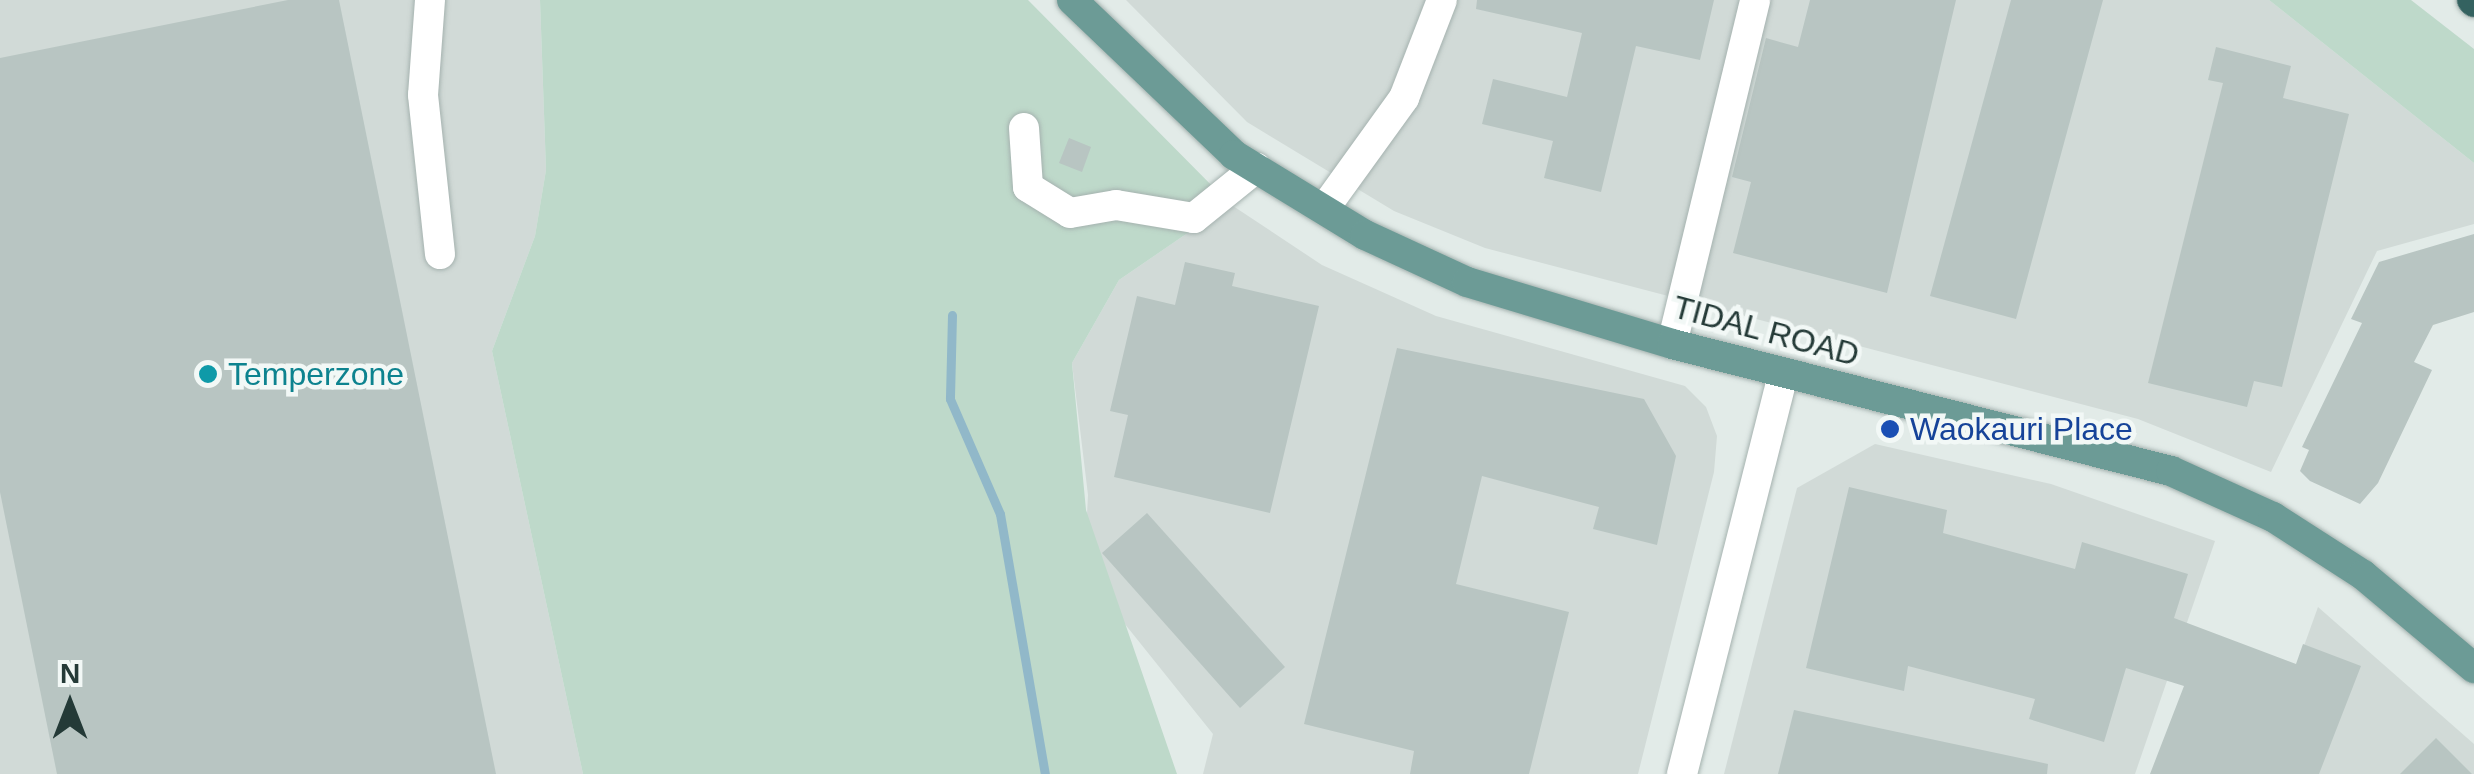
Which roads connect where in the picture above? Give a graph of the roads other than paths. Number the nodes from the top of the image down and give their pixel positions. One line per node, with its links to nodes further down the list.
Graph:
1 (430, 0): 8 (street)
2 (1072, 0): 6 (main road, TIDAL ROAD)
3 (1442, 0): 7 (street)
4 (1755, 0): 9 (street)
5 (1024, 128): 6 (street)
6 (1256, 168): 7 (main road, TIDAL ROAD)
7 (1324, 209): 9 (main road, TIDAL ROAD)
8 (440, 254)
9 (1672, 344): 10 (main road, TIDAL ROAD)
10 (1783, 374): 11 (main road, TIDAL ROAD); 12 (street)
11 (2474, 668)
12 (1682, 774)

